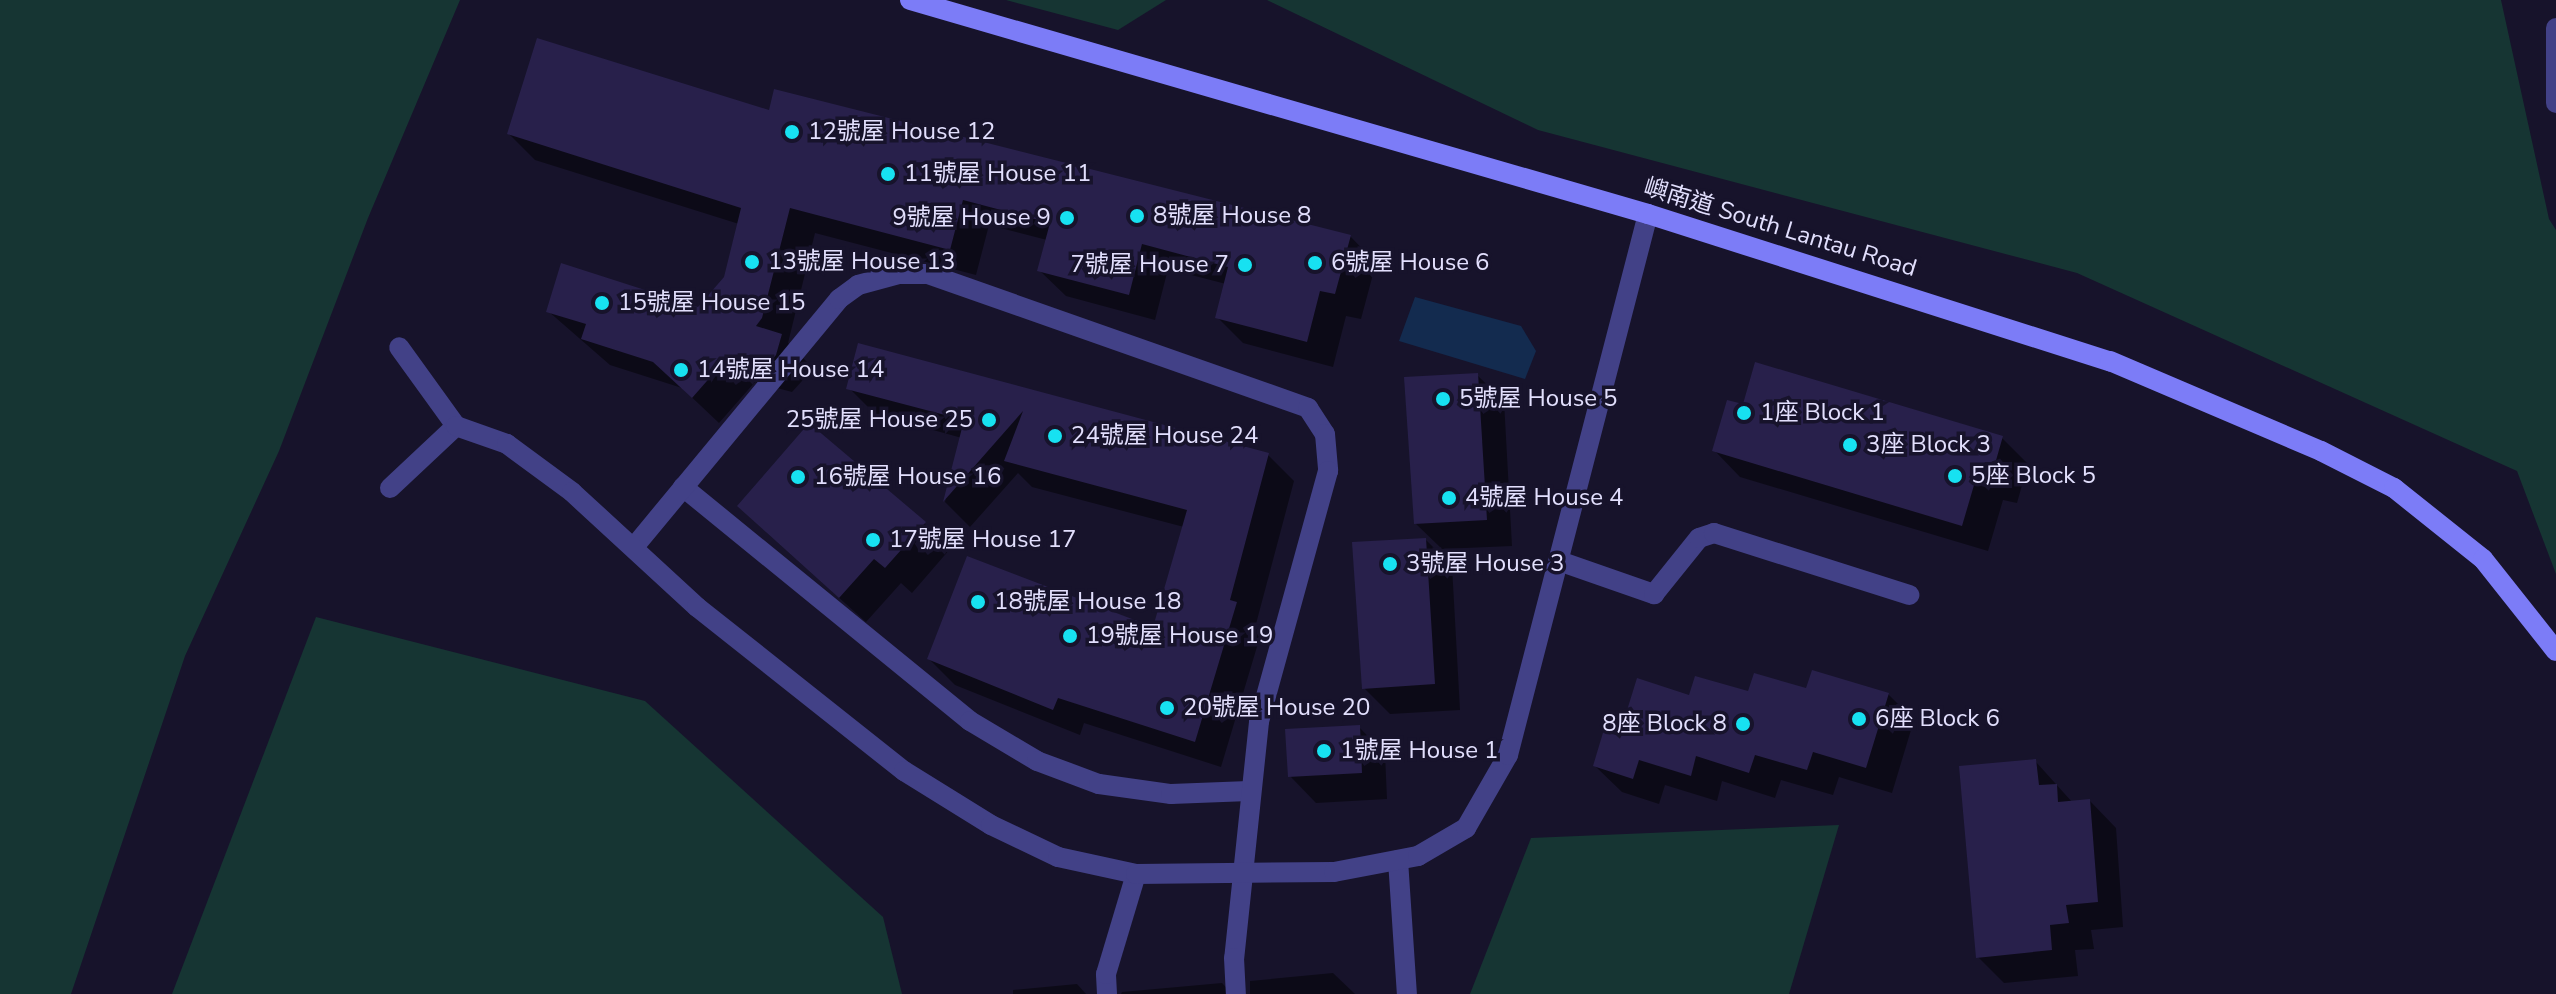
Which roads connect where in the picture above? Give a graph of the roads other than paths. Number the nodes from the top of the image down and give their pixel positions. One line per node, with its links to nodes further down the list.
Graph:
1 (910, 0): 4 (main road, 嶼南道 South Lantau Road)
2 (2556, 28): 3 (street)
3 (2556, 103)
4 (1648, 214): 10 (street); 12 (main road, 嶼南道 South Lantau Road)
5 (399, 347): 6 (street)
6 (456, 426): 8 (street); 9 (street)
7 (683, 487): 9 (street); 13 (street); 13 (street)
8 (390, 488)
9 (634, 547): 15 (street)
10 (1559, 561): 11 (street); 14 (street)
11 (1909, 595)
12 (2556, 651)
13 (1249, 791): 16 (street)
14 (1398, 860): 16 (street); 19 (street)
15 (1136, 874): 16 (street); 17 (street)
16 (1246, 876): 18 (street)
17 (1107, 994)
18 (1236, 994)
19 (1407, 994)

